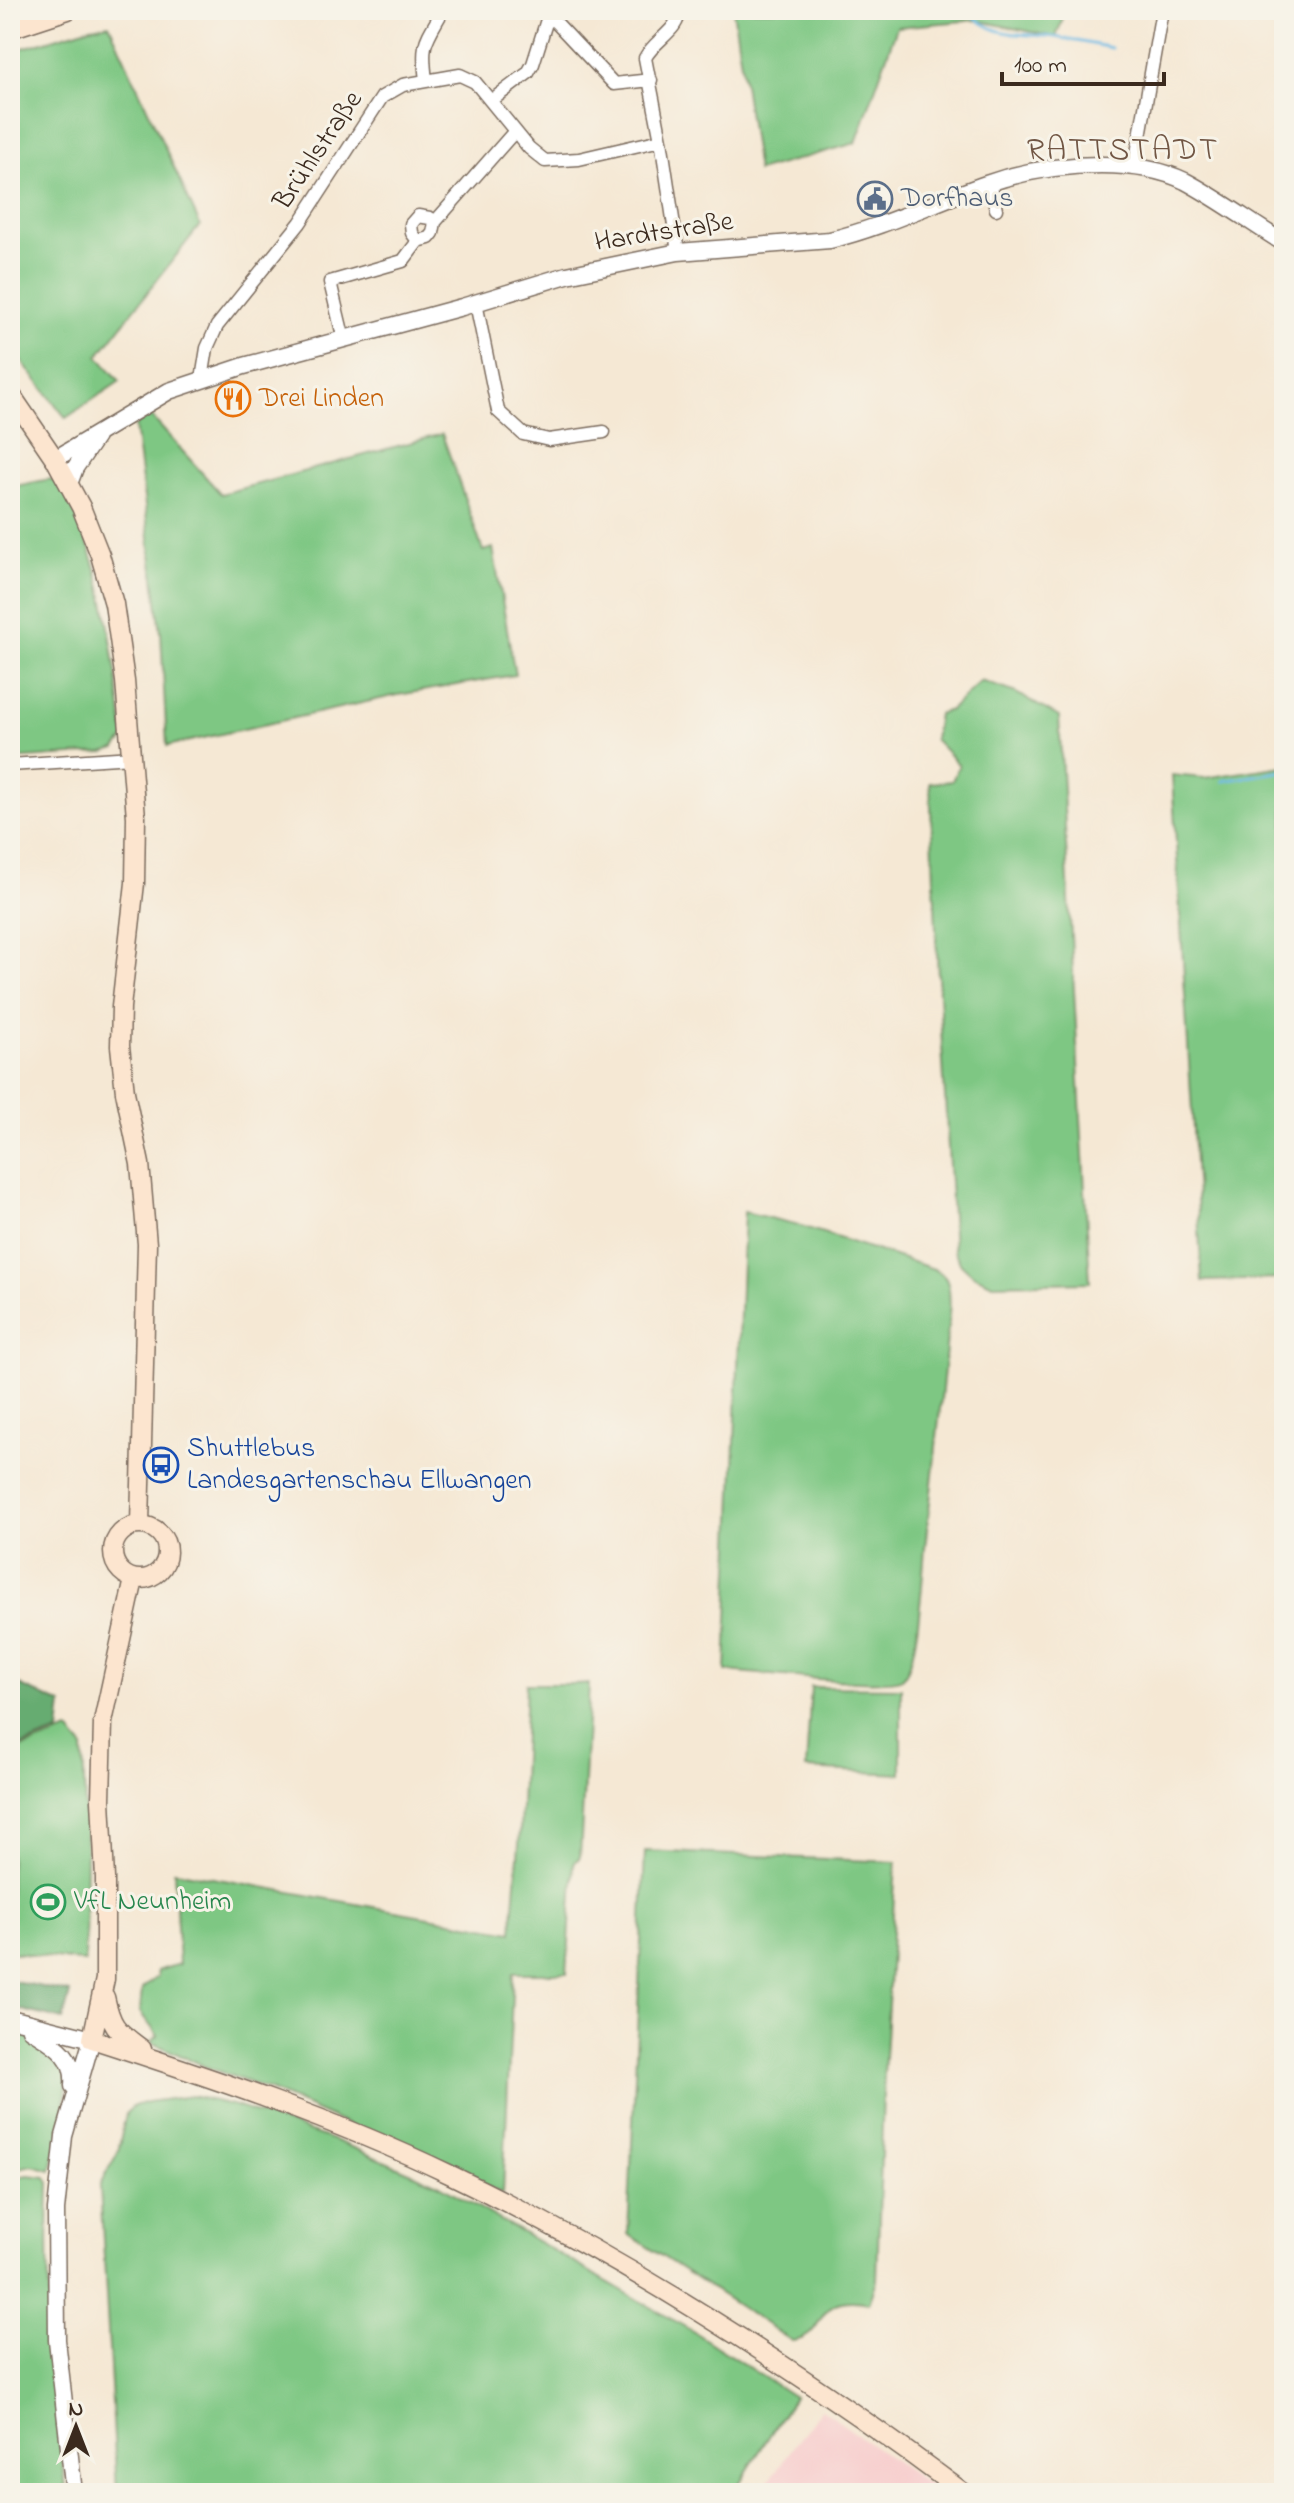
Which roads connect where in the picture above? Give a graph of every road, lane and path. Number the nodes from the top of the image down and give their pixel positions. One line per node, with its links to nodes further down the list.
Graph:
1 (67, 10): 6 (main road)
2 (443, 10): 7 (street)
3 (679, 10): 8 (street)
4 (1162, 10): 12 (street)
5 (549, 13): 8 (street); 9 (street)
6 (10, 29)
7 (426, 80): 9 (street, Brühlstraße); 21 (street, Brühlstraße)
8 (651, 80): 11 (street)
9 (492, 100): 10 (street, Brühlstraße)
10 (515, 131): 11 (street, Brühlstraße); 15 (street)
11 (661, 140): 18 (street)
12 (1135, 165): 13 (street, Hardtstraße); 17 (street, Hardtstraße)
13 (990, 182): 14 (street); 18 (street, Hardtstraße)
14 (996, 209)
15 (435, 222): 16 (street); 16 (street)
16 (418, 241): 20 (street)
17 (1284, 243)
18 (678, 252): 19 (street, Hardtstraße)
19 (476, 303): 20 (street, Hardtstraße); 24 (street)
20 (344, 340): 21 (street, Hardtstraße)
21 (202, 379): 23 (street, Hardtstraße)
22 (10, 393): 25 (main road)
23 (100, 432): 25 (street, Hardtstraße); 26 (street)
24 (604, 432)
25 (55, 459): 26 (main road)
26 (69, 484): 27 (main road)
27 (132, 757): 28 (street); 29 (main road)
28 (10, 765)
29 (140, 1525): 30 (main road); 30 (main road)
30 (134, 1579): 31 (main road)
31 (104, 1994): 33 (main road); 34 (main road)
32 (12, 2018): 33 (street); 35 (street)
33 (92, 2039): 34 (main road); 35 (street)
34 (157, 2060): 37 (main road)
35 (71, 2103): 36 (street)
36 (74, 2493)
37 (964, 2493)

